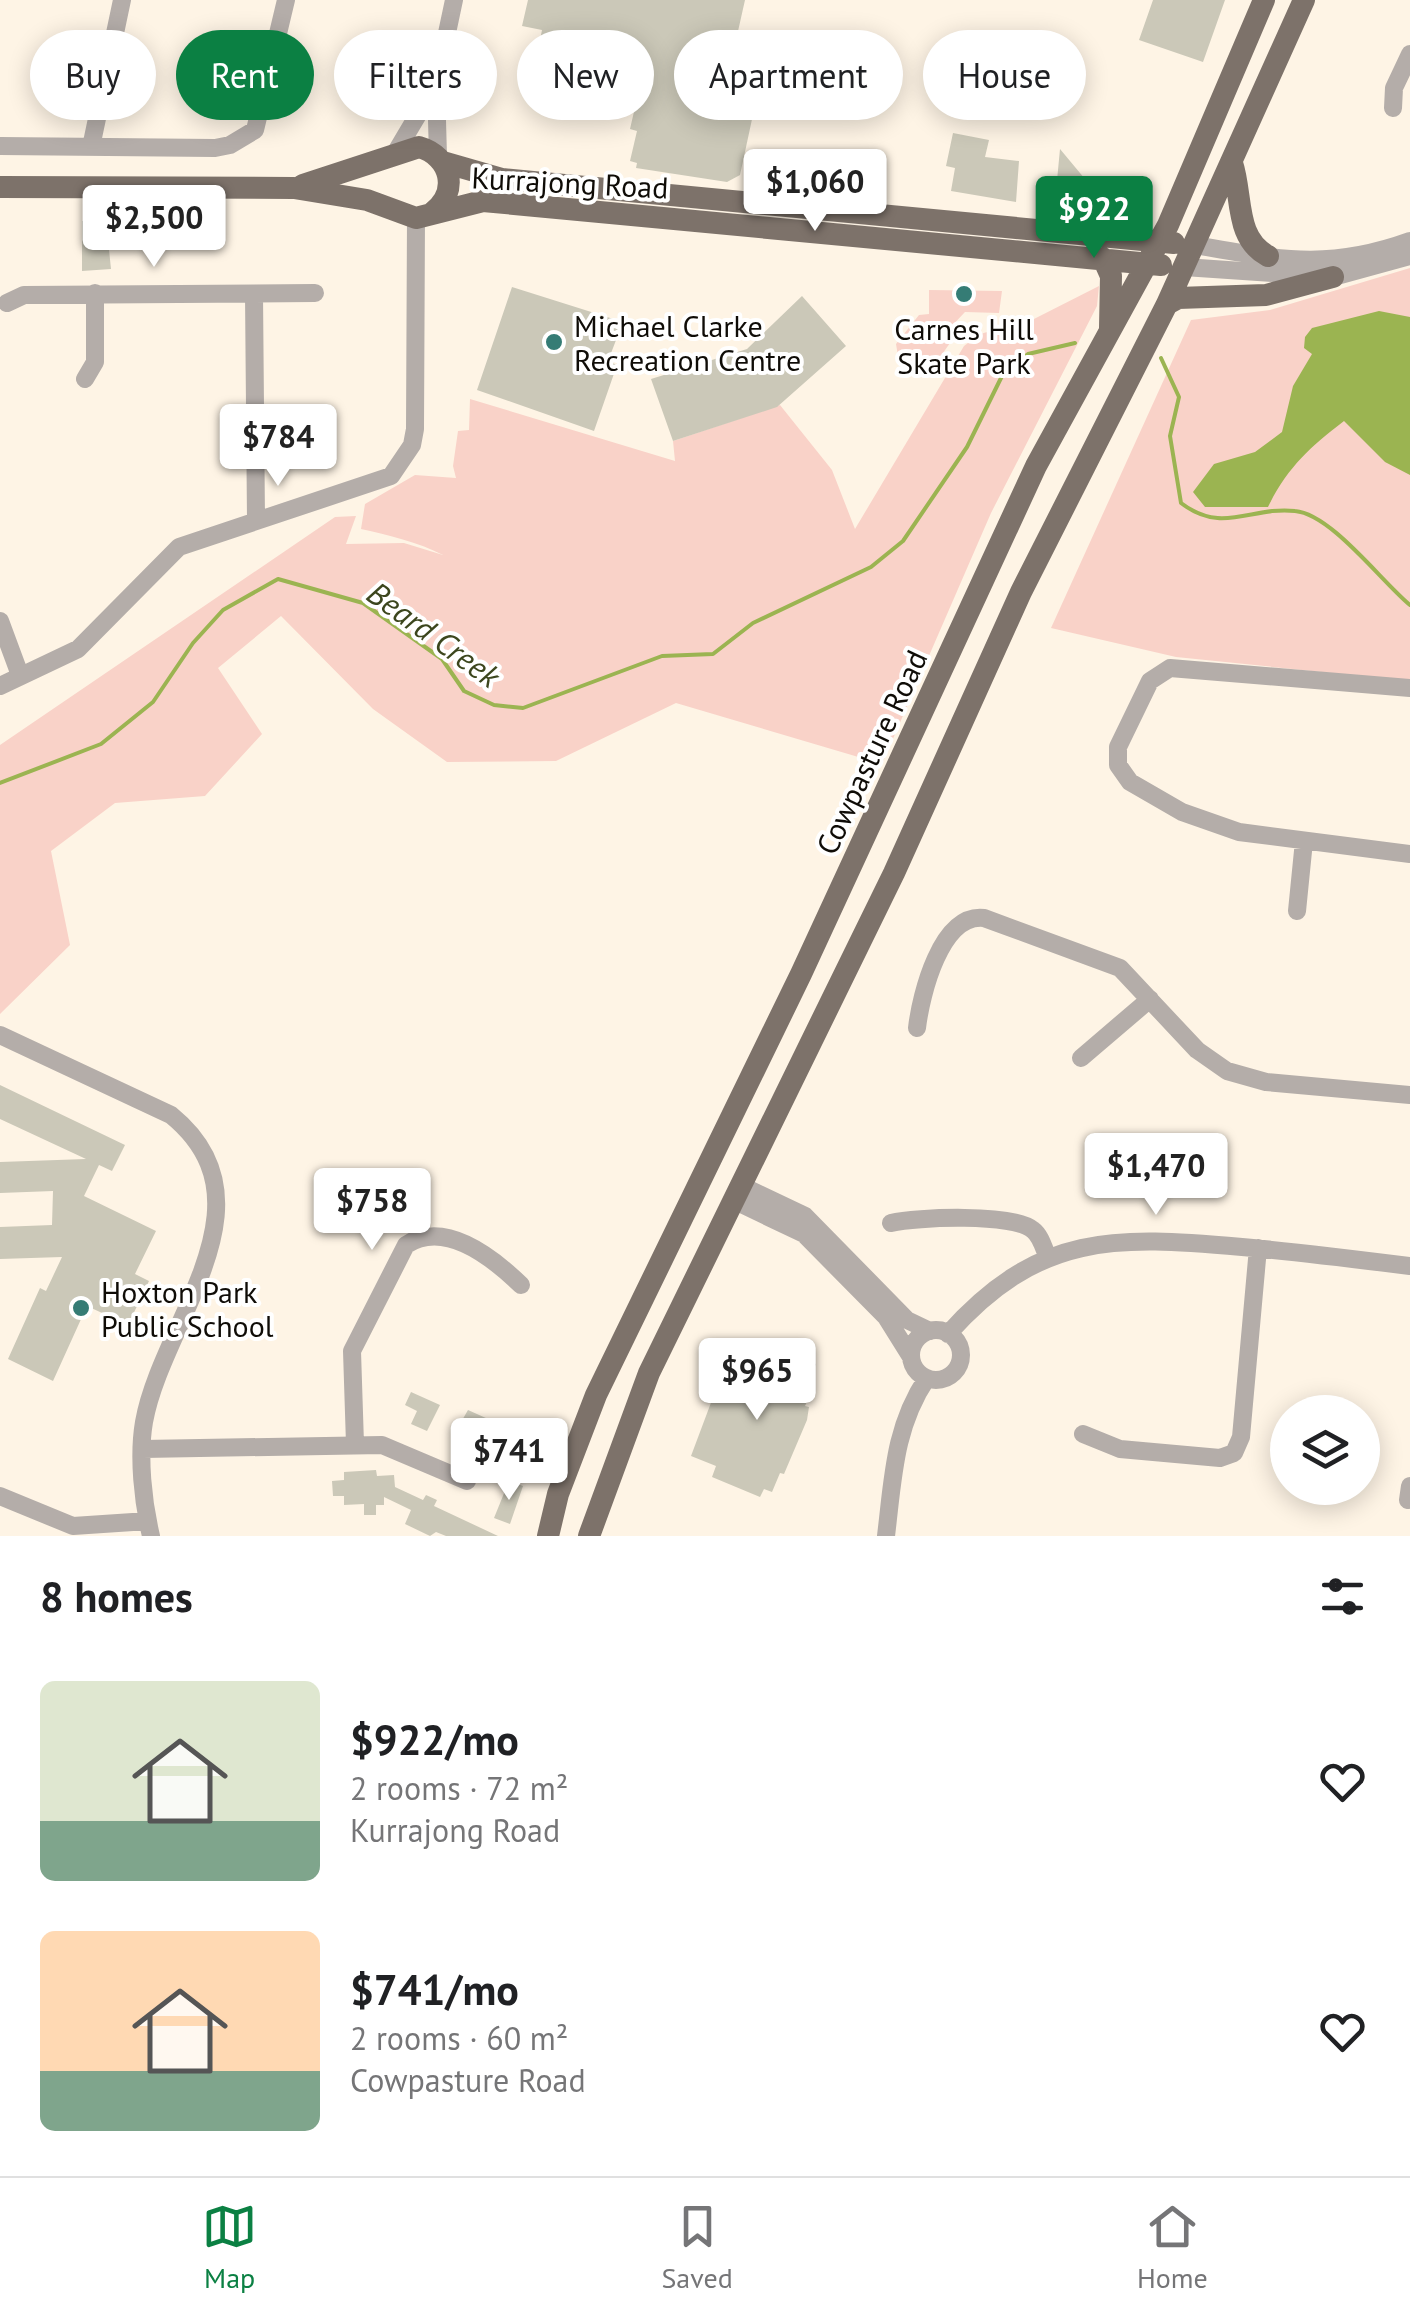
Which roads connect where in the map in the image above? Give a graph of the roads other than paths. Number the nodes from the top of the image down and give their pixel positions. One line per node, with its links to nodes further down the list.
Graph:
1 (122, 0): 12 (street)
2 (286, 0): 12 (street)
3 (454, 0): 6 (street)
4 (1264, 0): 21 (main road, Cowpasture Road)
5 (1304, 0): 15 (main road)
6 (448, 30)
7 (1410, 54): 8 (street)
8 (1393, 108)
9 (414, 120): 13 (street)
10 (438, 120): 14 (street)
11 (0, 146): 12 (street)
12 (91, 147)
13 (391, 156): 14 (main road); 17 (main road); 18 (main road)
14 (441, 159): 19 (main road); 21 (main road, Kurrajong Road)
15 (1232, 163): 22 (main road); 23 (main road)
16 (0, 187): 17 (main road)
17 (294, 188): 18 (main road)
18 (386, 205): 19 (main road)
19 (424, 215): 25 (main road, Kurrajong Road); 36 (street)
20 (1410, 241): 23 (street)
21 (1160, 242): 22 (main road, Kurrajong Road); 26 (main road, Cowpasture Road)
22 (1194, 245): 23 (street); 27 (main road)
23 (1268, 256)
24 (1410, 256): 28 (street)
25 (1103, 258): 26 (main road, Kurrajong Road); 34 (main road)
26 (1149, 264): 27 (main road, Kurrajong Road); 34 (main road, Cowpasture Road)
27 (1184, 267): 28 (street); 33 (main road)
28 (1333, 278): 33 (main road)
29 (95, 293): 31 (street); 32 (street); 35 (street)
30 (314, 293): 31 (street)
31 (254, 294): 36 (street)
32 (7, 303)
33 (1167, 304): 49 (main road)
34 (1110, 335): 64 (main road, Cowpasture Road)
35 (85, 379)
36 (256, 520): 38 (street)
37 (0, 620): 38 (street)
38 (20, 676): 39 (street)
39 (0, 686)
40 (1410, 688): 41 (street)
41 (1304, 842): 42 (street); 43 (street)
42 (1410, 854)
43 (1298, 911)
44 (1150, 998): 45 (street); 47 (street); 48 (street)
45 (917, 1028)
46 (0, 1035): 60 (street)
47 (1081, 1058)
48 (1410, 1095)
49 (738, 1193): 55 (street); 56 (street); 65 (main road)
50 (890, 1223): 52 (street)
51 (1258, 1248): 52 (street); 53 (street); 58 (street)
52 (1048, 1258): 55 (street)
53 (1410, 1266)
54 (521, 1286): 59 (street)
55 (939, 1333): 56 (street); 57 (street)
56 (911, 1357): 57 (street)
57 (926, 1378): 66 (street)
58 (1084, 1434)
59 (354, 1444): 60 (street); 61 (street)
60 (143, 1449): 63 (street)
61 (468, 1481)
62 (0, 1496): 63 (street)
63 (150, 1529)
64 (548, 1536)
65 (589, 1536)
66 (886, 1536)

